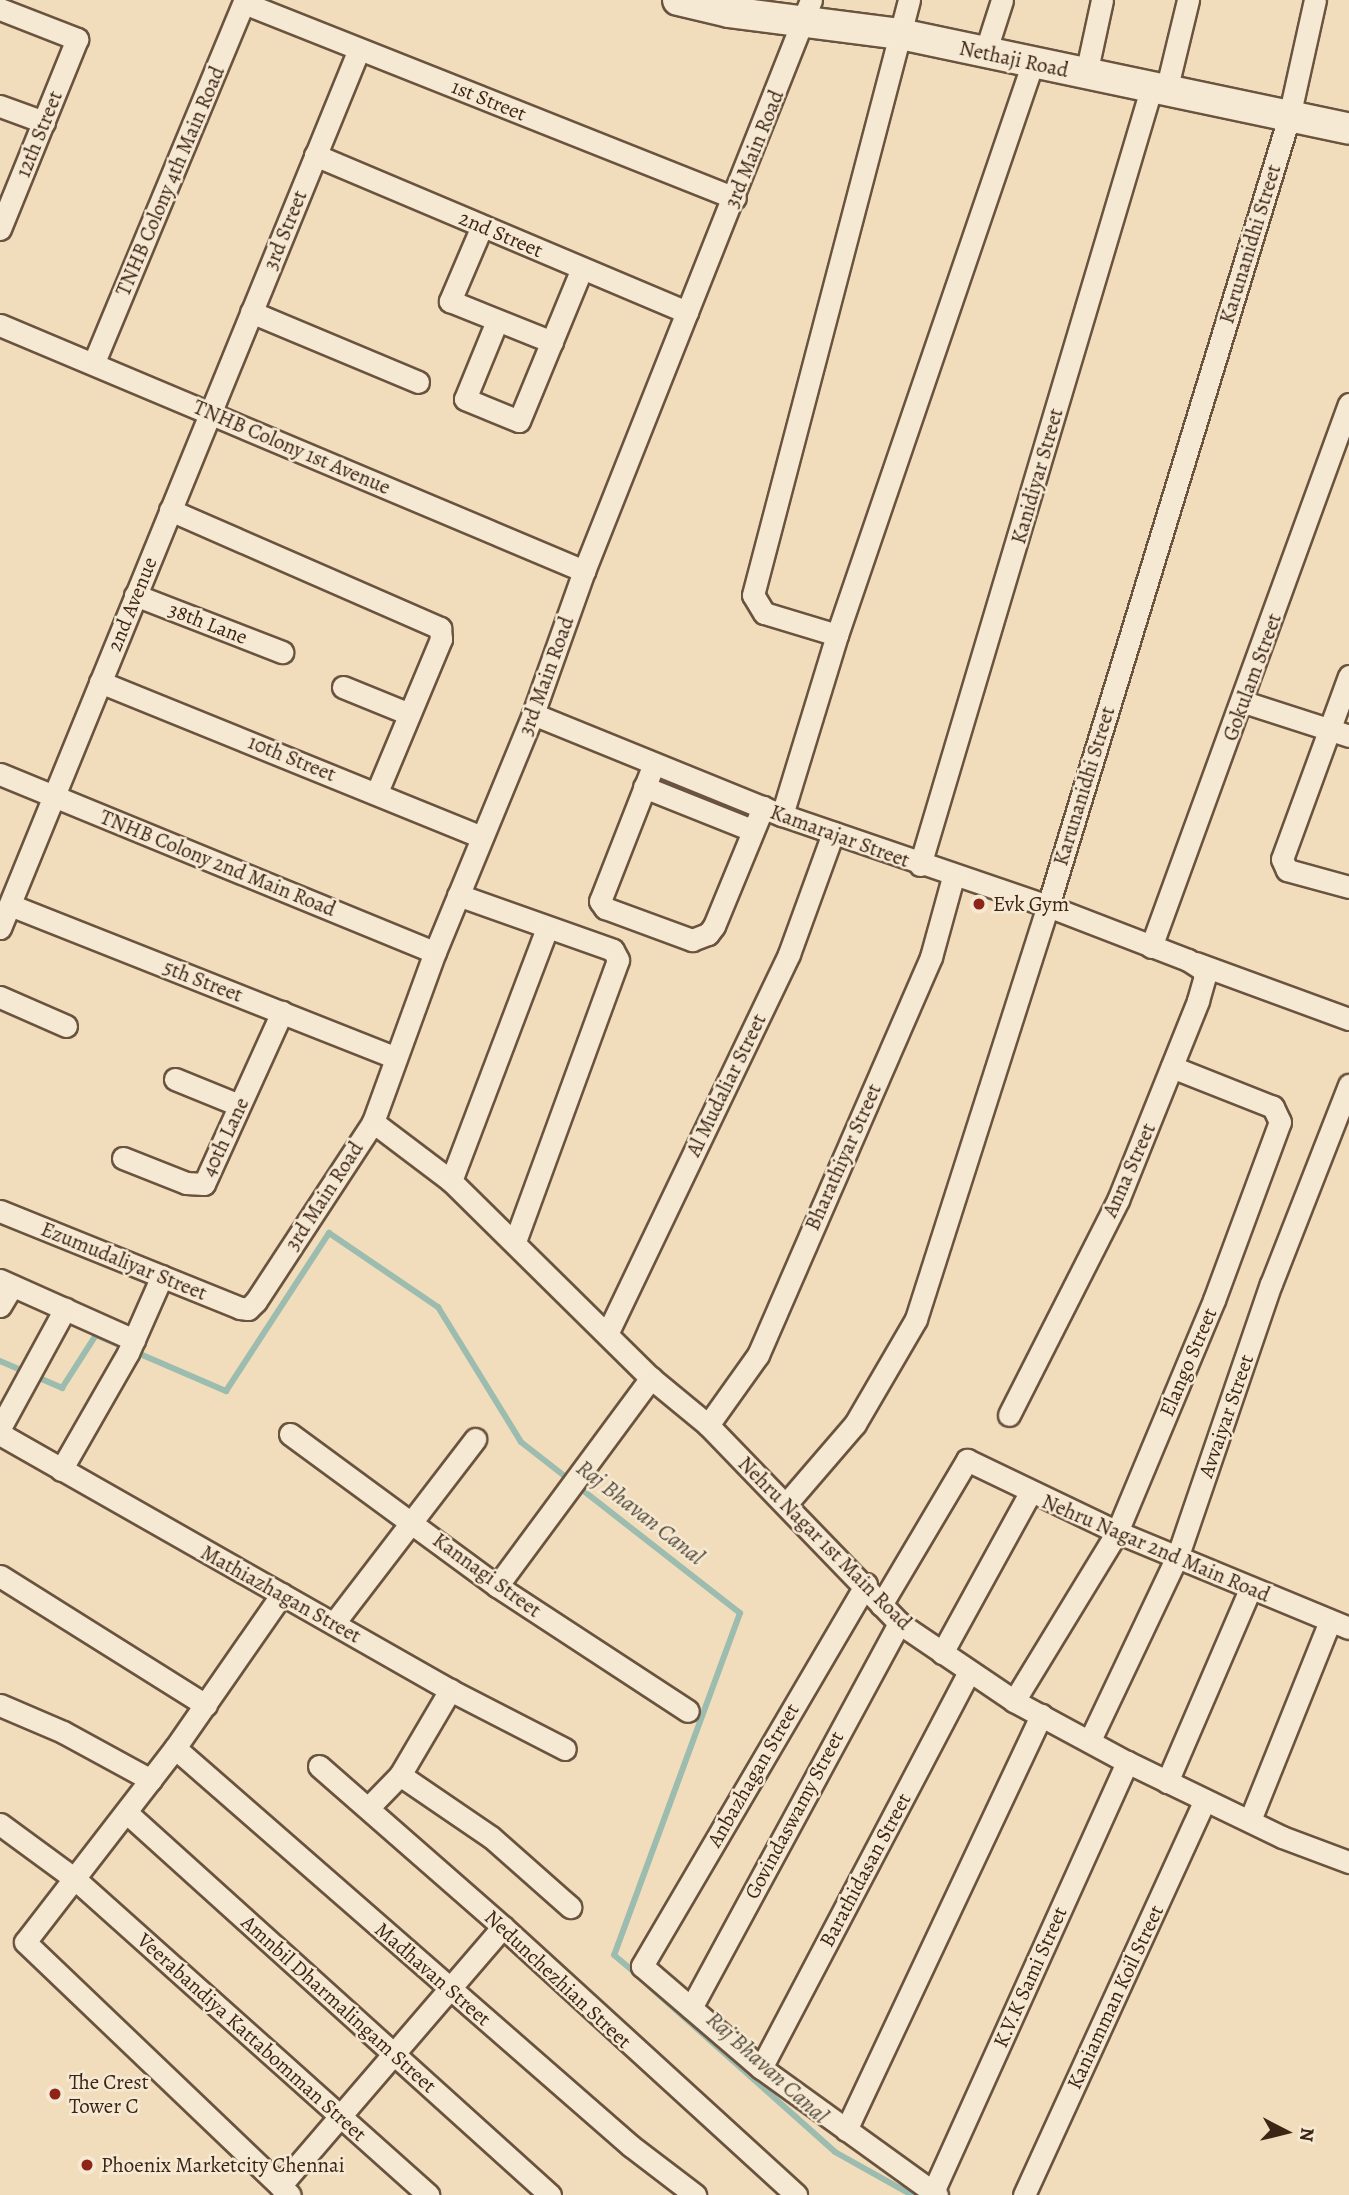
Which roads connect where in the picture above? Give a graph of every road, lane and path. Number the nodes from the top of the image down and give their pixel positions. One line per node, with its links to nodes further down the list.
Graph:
1 (678, 0): 8 (street, Nethaji Road)
2 (909, 0): 11 (street)
3 (1002, 0): 13 (street)
4 (1102, 0): 15 (street)
5 (1188, 0): 16 (street, Kanidiyar Street)
6 (1314, 0): 18 (street, Karunanidhi Street)
7 (245, 1): 12 (street, 1st Street); 32 (street, TNHB Colony 4th Main Road)
8 (730, 6): 10 (street, Nethaji Road)
9 (0, 9): 19 (street, 12th Street)
10 (808, 11): 11 (street, Nethaji Road); 22 (street, 3rd Main Road)
11 (900, 34): 13 (street, Nethaji Road); 39 (street)
12 (359, 48): 21 (street, 3rd Street); 22 (street, 1st Street)
13 (985, 53): 14 (street, Nethaji Road)
14 (1032, 65): 15 (street, Nethaji Road); 39 (street)
15 (1086, 74): 16 (street, Nethaji Road)
16 (1159, 89): 18 (street, Nethaji Road); 57 (street, Kanidiyar Street)
17 (0, 106): 19 (street)
18 (1289, 117): 20 (street, Nethaji Road); 62 (street, Karunanidhi Street)
19 (44, 122): 23 (street, 12th Street)
20 (1349, 129)
21 (315, 155): 24 (street, 2nd Street); 27 (street, 3rd Street)
22 (735, 198): 28 (street, 3rd Main Road)
23 (6, 200): 25 (street, 12th Street)
24 (482, 226): 26 (street, 2nd Street); 29 (street)
25 (0, 229)
26 (582, 268): 28 (street, 2nd Street); 31 (street)
27 (251, 312): 33 (street); 35 (street, 3rd Street)
28 (687, 312): 37 (street, 3rd Main Road)
29 (497, 321): 31 (street); 31 (street)
30 (0, 325): 32 (street, TNHB Colony 1st Avenue)
31 (552, 342)
32 (94, 362): 35 (street, TNHB Colony 1st Avenue)
33 (418, 382)
34 (1349, 404): 44 (street, Gokulam Street)
35 (209, 412): 36 (street, 2nd Avenue); 37 (street, TNHB Colony 1st Avenue)
36 (170, 510): 38 (street, 2nd Avenue); 45 (street)
37 (584, 571): 46 (street, 3rd Main Road)
38 (135, 595): 40 (street, 38th Lane); 42 (street, 2nd Avenue)
39 (837, 635): 53 (street)
40 (282, 652)
41 (1349, 676): 47 (street)
42 (100, 682): 51 (street, 10th Street); 52 (street, 2nd Avenue)
43 (343, 687): 45 (street)
44 (1244, 702): 47 (street); 65 (street, Gokulam Street)
45 (410, 714): 51 (street)
46 (533, 714): 48 (street, Kamarajar Street); 56 (street, 3rd Main Road)
47 (1339, 732): 59 (street)
48 (653, 766): 50 (street); 53 (street, Kamarajar Street)
49 (0, 774): 52 (street, TNHB Colony 2nd Main Road)
50 (644, 787): 54 (street); 54 (street)
51 (377, 792): 56 (street, 10th Street)
52 (55, 796): 61 (street, 2nd Avenue); 66 (street, TNHB Colony 2nd Main Road)
53 (773, 811): 54 (street); 55 (street, Kamarajar Street)
54 (752, 830)
55 (833, 833): 57 (street, Kamarajar Street); 87 (street, Al Mudaliar Street)
56 (482, 837): 60 (street, 3rd Main Road)
57 (919, 865): 58 (street, Kamarajar Street)
58 (953, 877): 62 (street, Kamarajar Street); 91 (street, Bharathiyar Street)
59 (1349, 887)
60 (458, 895): 64 (street); 66 (street, 3rd Main Road)
61 (10, 905): 63 (street, 2nd Avenue); 69 (street, 5th Street)
62 (1048, 906): 65 (street, Kamarajar Street); 98 (street, Karunanidhi Street)
63 (0, 928)
64 (547, 928): 79 (street); 81 (street)
65 (1151, 947): 67 (street)
66 (435, 952): 72 (street, 3rd Main Road)
67 (1196, 963): 70 (street); 73 (street, Anna Street)
68 (0, 997): 71 (street)
69 (282, 1012): 72 (street, 5th Street); 76 (street, 40th Lane)
70 (1349, 1019)
71 (66, 1026)
72 (396, 1058): 77 (street, 3rd Main Road)
73 (1172, 1067): 90 (street, Anna Street); 100 (street, Elango Street)
74 (175, 1079): 76 (street)
75 (1349, 1085): 101 (street, Avvaiyar Street)
76 (239, 1105): 78 (street, 40th Lane)
77 (373, 1122): 79 (street, Nehru Nagar 1st Main Road); 86 (street, 3rd Main Road)
78 (123, 1158)
79 (452, 1181): 81 (street, Nehru Nagar 1st Main Road)
80 (0, 1211): 82 (street, Ezumudaliyar Street)
81 (515, 1242): 87 (street, Nehru Nagar 1st Main Road)
82 (162, 1276): 86 (street, Ezumudaliyar Street); 88 (street)
83 (6, 1283): 84 (street); 85 (street)
84 (0, 1306)
85 (65, 1309): 88 (street); 92 (street)
86 (248, 1309)
87 (608, 1332): 89 (street, Nehru Nagar 1st Main Road)
88 (134, 1340): 96 (street)
89 (651, 1378): 91 (street, Nehru Nagar 1st Main Road); 104 (street)
90 (1009, 1415)
91 (708, 1425): 98 (street, Nehru Nagar 1st Main Road)
92 (0, 1428)
93 (0, 1434): 96 (street, Mathiazhagan Street)
94 (290, 1434): 99 (street, Kannagi Street)
95 (475, 1438): 99 (street)
96 (61, 1470): 106 (street, Mathiazhagan Street)
97 (1030, 1493): 100 (street, Nehru Nagar 2nd Main Road); 107 (street, Nehru Nagar 2nd Main Road); 111 (street)
98 (787, 1503): 103 (street, Nehru Nagar 1st Main Road)
99 (413, 1521): 104 (street, Kannagi Street); 108 (street)
100 (1117, 1532): 101 (street, Nehru Nagar 2nd Main Road); 114 (street, Elango Street)
101 (1178, 1555): 105 (street, Nehru Nagar 2nd Main Road); 119 (street, Avvaiyar Street)
102 (0, 1576): 116 (street)
103 (866, 1584): 107 (street, Nehru Nagar 1st Main Road); 137 (street, Anbazhagan Street)
104 (497, 1586): 117 (street, Kannagi Street)
105 (1250, 1589): 110 (street, Nehru Nagar 2nd Main Road); 126 (street)
106 (282, 1594): 108 (street, Mathiazhagan Street); 116 (street)
107 (881, 1605): 109 (street, Nehru Nagar 1st Main Road)
108 (334, 1623): 113 (street, Mathiazhagan Street)
109 (899, 1623): 111 (street, Nehru Nagar 1st Main Road); 137 (street, Govindaswamy Street)
110 (1340, 1624): 130 (street)
111 (942, 1653): 112 (street, Nehru Nagar 1st Main Road)
112 (969, 1672): 114 (street, Nehru Nagar 1st Main Road); 139 (street, Barathidasan Street)
113 (450, 1690): 121 (street, Mathiazhagan Street); 124 (street)
114 (1014, 1702): 118 (street, Nehru Nagar 1st Main Road)
115 (0, 1705): 125 (street)
116 (205, 1705): 120 (street)
117 (688, 1711)
118 (1041, 1715): 119 (street, Nehru Nagar 1st Main Road); 141 (street)
119 (1090, 1740): 122 (street, Nehru Nagar 1st Main Road)
120 (175, 1748): 125 (street); 136 (street, Madhavan Street)
121 (565, 1749)
122 (1127, 1762): 126 (street, Nehru Nagar 1st Main Road); 143 (street, K.V.K Sami Street)
123 (319, 1766): 128 (street, Nedunchezhian Street)
124 (400, 1775): 128 (street); 134 (street)
125 (151, 1780): 129 (street)
126 (1167, 1782): 127 (street, Nehru Nagar 1st Main Road)
127 (1205, 1800): 130 (street, Nehru Nagar 1st Main Road); 148 (street, Kaniamman Koil Street)
128 (368, 1808): 135 (street, Nedunchezhian Street)
129 (127, 1813): 133 (street); 138 (street, Amnbil Dharmalingam Street)
130 (1250, 1820): 132 (street, Nehru Nagar 1st Main Road)
131 (0, 1824): 133 (street, Veerabandiya Kattabomman Street)
132 (1347, 1855)
133 (75, 1880): 140 (street, Veerabandiya Kattabomman Street); 142 (street)
134 (570, 1907)
135 (503, 1927): 136 (street); 147 (street, Nedunchezhian Street)
136 (451, 1990): 138 (street); 146 (street, Madhavan Street)
137 (691, 2008): 139 (street)
138 (394, 2053): 140 (street); 145 (street, Amnbil Dharmalingam Street)
139 (761, 2068): 141 (street)
140 (342, 2116): 142 (street); 144 (street, Veerabandiya Kattabomman Street)
141 (846, 2130): 143 (street)
142 (285, 2191)
143 (935, 2193)
144 (428, 2195)
145 (550, 2195)
146 (695, 2195)
147 (796, 2195)
148 (1024, 2195)

